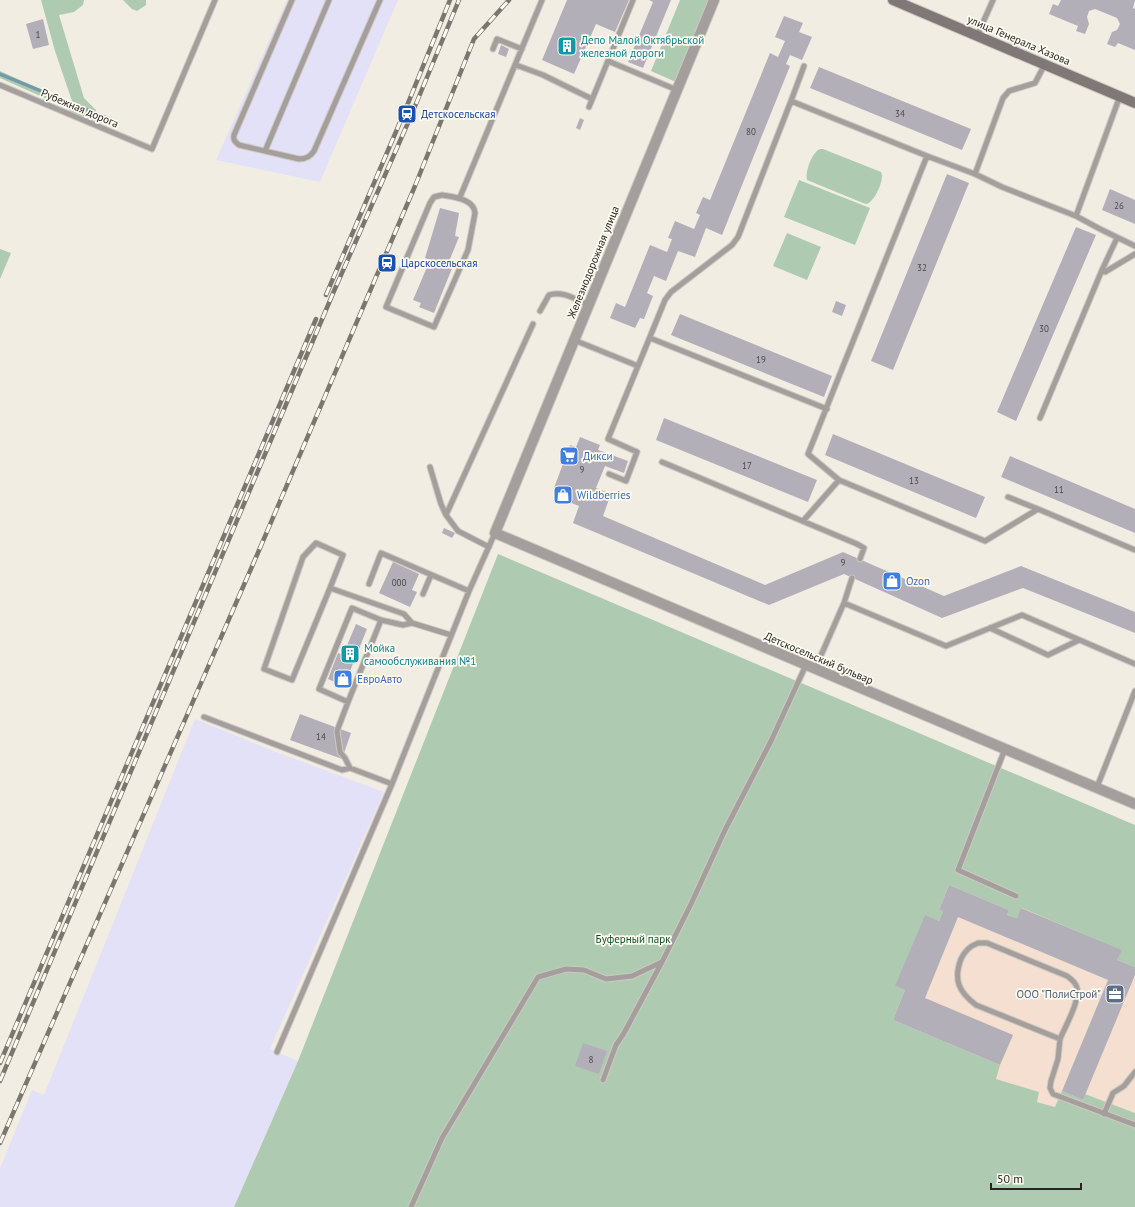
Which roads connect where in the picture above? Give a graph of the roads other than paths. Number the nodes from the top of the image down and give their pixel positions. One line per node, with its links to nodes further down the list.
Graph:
1 (215, 0): 17 (lane, Рубежная дорога)
2 (292, 0): 24 (lane)
3 (329, 0): 24 (lane)
4 (380, 0): 24 (lane)
5 (542, 0): 12 (lane)
6 (633, 0): 13 (lane)
7 (714, 0): 18 (street, Железнодорожная улица)
8 (893, 0): 10 (street, улица Генерала Хазова)
9 (993, 0): 10 (lane)
10 (977, 36): 14 (street, улица Генерала Хазова)
11 (493, 49): 12 (lane)
12 (522, 49): 15 (lane)
13 (608, 60): 18 (lane); 20 (lane)
14 (1044, 64): 19 (street, улица Генерала Хазова); 26 (lane)
15 (516, 65): 20 (lane); 27 (lane)
16 (804, 66): 21 (lane)
17 (0, 85)
18 (677, 90): 33 (street, Железнодорожная улица)
19 (1120, 96): 22 (street, улица Генерала Хазова); 28 (lane)
20 (592, 99): 23 (lane)
21 (791, 102): 25 (lane); 36 (lane)
22 (1135, 102)
23 (589, 107)
24 (265, 151)
25 (927, 156): 26 (lane); 39 (lane)
26 (974, 174): 28 (lane)
27 (460, 197): 27 (lane)
28 (1076, 216): 29 (lane)
29 (1117, 238): 30 (lane); 32 (lane)
30 (1135, 246)
31 (1135, 254): 32 (lane)
32 (1102, 270): 40 (lane)
33 (589, 305): 34 (lane); 37 (street, Железнодорожная улица)
34 (540, 311)
35 (533, 324): 47 (lane)
36 (650, 338): 38 (lane); 39 (lane)
37 (574, 340): 38 (lane); 49 (street, Железнодорожная улица)
38 (638, 366): 43 (lane)
39 (827, 409): 44 (lane)
40 (1040, 418)
41 (662, 462): 48 (lane)
42 (430, 467): 47 (lane)
43 (609, 474)
44 (839, 480): 46 (lane); 48 (lane)
45 (1008, 497): 46 (lane)
46 (1038, 509): 51 (lane)
47 (446, 515): 50 (lane)
48 (803, 521): 52 (lane)
49 (494, 533): 50 (lane); 66 (street, Детскосельский бульвар)
50 (489, 547): 57 (lane)
51 (1135, 550)
52 (860, 559)
53 (431, 575): 55 (lane); 57 (lane); 58 (lane)
54 (852, 578): 59 (lane)
55 (369, 584)
56 (330, 588): 56 (lane); 61 (lane)
57 (469, 591): 63 (lane)
58 (423, 594)
59 (844, 603): 62 (lane); 66 (lane)
60 (381, 620): 61 (lane); 68 (lane); 68 (lane)
61 (412, 623): 63 (lane)
62 (990, 628): 64 (lane); 64 (lane)
63 (451, 635): 72 (lane)
64 (1079, 640): 65 (lane)
65 (1135, 664)
66 (811, 667): 70 (street, Детскосельский бульвар); 76 (lane)
67 (1135, 691): 73 (lane)
68 (348, 702): 71 (lane)
69 (204, 717): 71 (lane)
70 (1005, 749): 73 (street, Детскосельский бульвар); 75 (lane)
71 (350, 768): 72 (lane)
72 (392, 784): 78 (lane)
73 (1097, 787): 74 (street, Детскосельский бульвар)
74 (1135, 804)
75 (1016, 896)
76 (662, 962): 80 (lane); 83 (lane)
77 (1060, 1039): 77 (lane); 81 (lane)
78 (276, 1052)
79 (1135, 1072): 81 (lane)
80 (603, 1080)
81 (1104, 1114): 82 (lane)
82 (1135, 1125)
83 (411, 1207)

